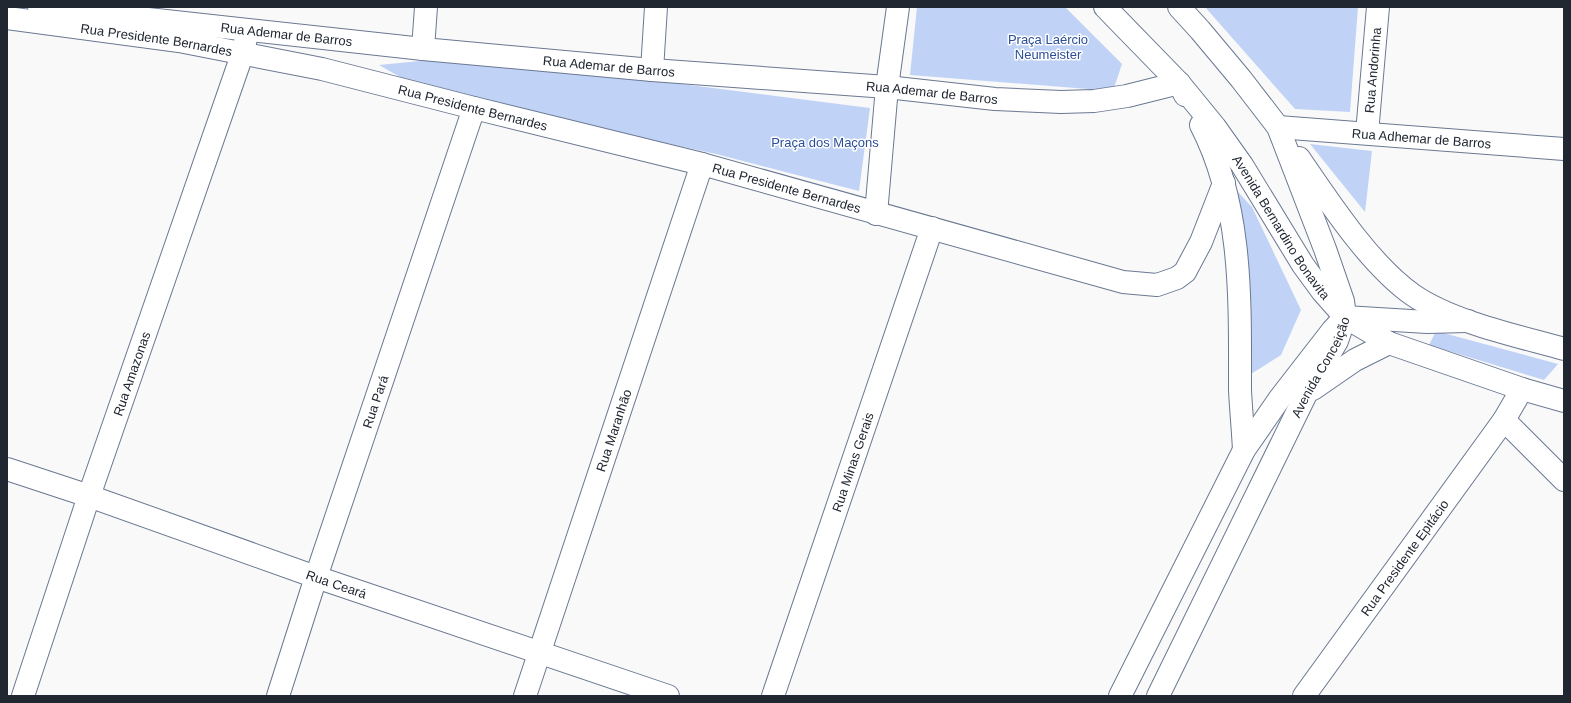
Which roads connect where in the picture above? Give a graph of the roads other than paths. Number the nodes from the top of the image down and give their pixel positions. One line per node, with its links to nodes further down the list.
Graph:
1 (39, 7): 9 (street, Rua Ademar de Barros)
2 (426, 7): 11 (street)
3 (656, 7): 13 (street)
4 (898, 7): 15 (street)
5 (1105, 7): 14 (street)
6 (1179, 7): 17 (street, Avenida Conceição)
7 (1378, 7): 18 (street, Rua Andorinha)
8 (7, 18): 9 (street, Rua Presidente Bernardes)
9 (180, 24): 10 (street, Rua Ademar de Barros); 12 (street, Rua Presidente Bernardes)
10 (248, 30): 11 (street, Rua Ademar de Barros); 12 (street, Rua Amazonas)
11 (423, 49): 13 (street, Rua Ademar de Barros)
12 (243, 52): 16 (street, Rua Presidente Bernardes); 35 (street, Rua Amazonas)
13 (652, 70): 15 (street, Rua Ademar de Barros)
14 (1179, 83): 15 (street, Rua Ademar de Barros); 21 (street); 24 (street, Avenida Bernardino Bonavita)
15 (887, 88): 22 (street)
16 (474, 108): 20 (street, Rua Presidente Bernardes); 36 (street, Rua Pará)
17 (1278, 127): 18 (street, Rua Adhemar de Barros); 24 (street, Avenida Conceição); 25 (street)
18 (1367, 134): 19 (street, Rua Adhemar de Barros)
19 (1564, 150)
20 (702, 164): 22 (street, Rua Presidente Bernardes); 37 (street, Rua Maranhão)
21 (1224, 183): 23 (street, Rua Presidente Bernardes); 32 (street)
22 (876, 214): 23 (street, Rua Presidente Bernardes)
23 (932, 228): 42 (street, Rua Minas Gerais)
24 (1345, 317): 25 (street); 26 (street, Avenida Bernardino Bonavita); 29 (street, Avenida Conceição); 32 (street)
25 (1468, 321): 27 (street)
26 (1389, 343): 28 (street, Avenida Bernardino Bonavita); 29 (street)
27 (1564, 349)
28 (1522, 389): 30 (street, Avenida Bernardino Bonavita); 31 (street, Rua Presidente Epitácio)
29 (1306, 394): 44 (street, Avenida Conceição)
30 (1564, 401)
31 (1504, 420): 34 (street); 45 (street, Rua Presidente Epitácio)
32 (1244, 450): 43 (street)
33 (7, 469): 35 (street, Rua Ceará)
34 (1564, 480)
35 (89, 496): 36 (street, Rua Ceará); 38 (street, Rua Amazonas)
36 (316, 577): 37 (street, Rua Ceará); 39 (street, Rua Pará)
37 (540, 652): 40 (street, Rua Maranhão); 41 (street, Rua Ceará)
38 (23, 696)
39 (278, 696)
40 (525, 696)
41 (668, 696)
42 (773, 696)
43 (1120, 696)
44 (1158, 696)
45 (1304, 696)

